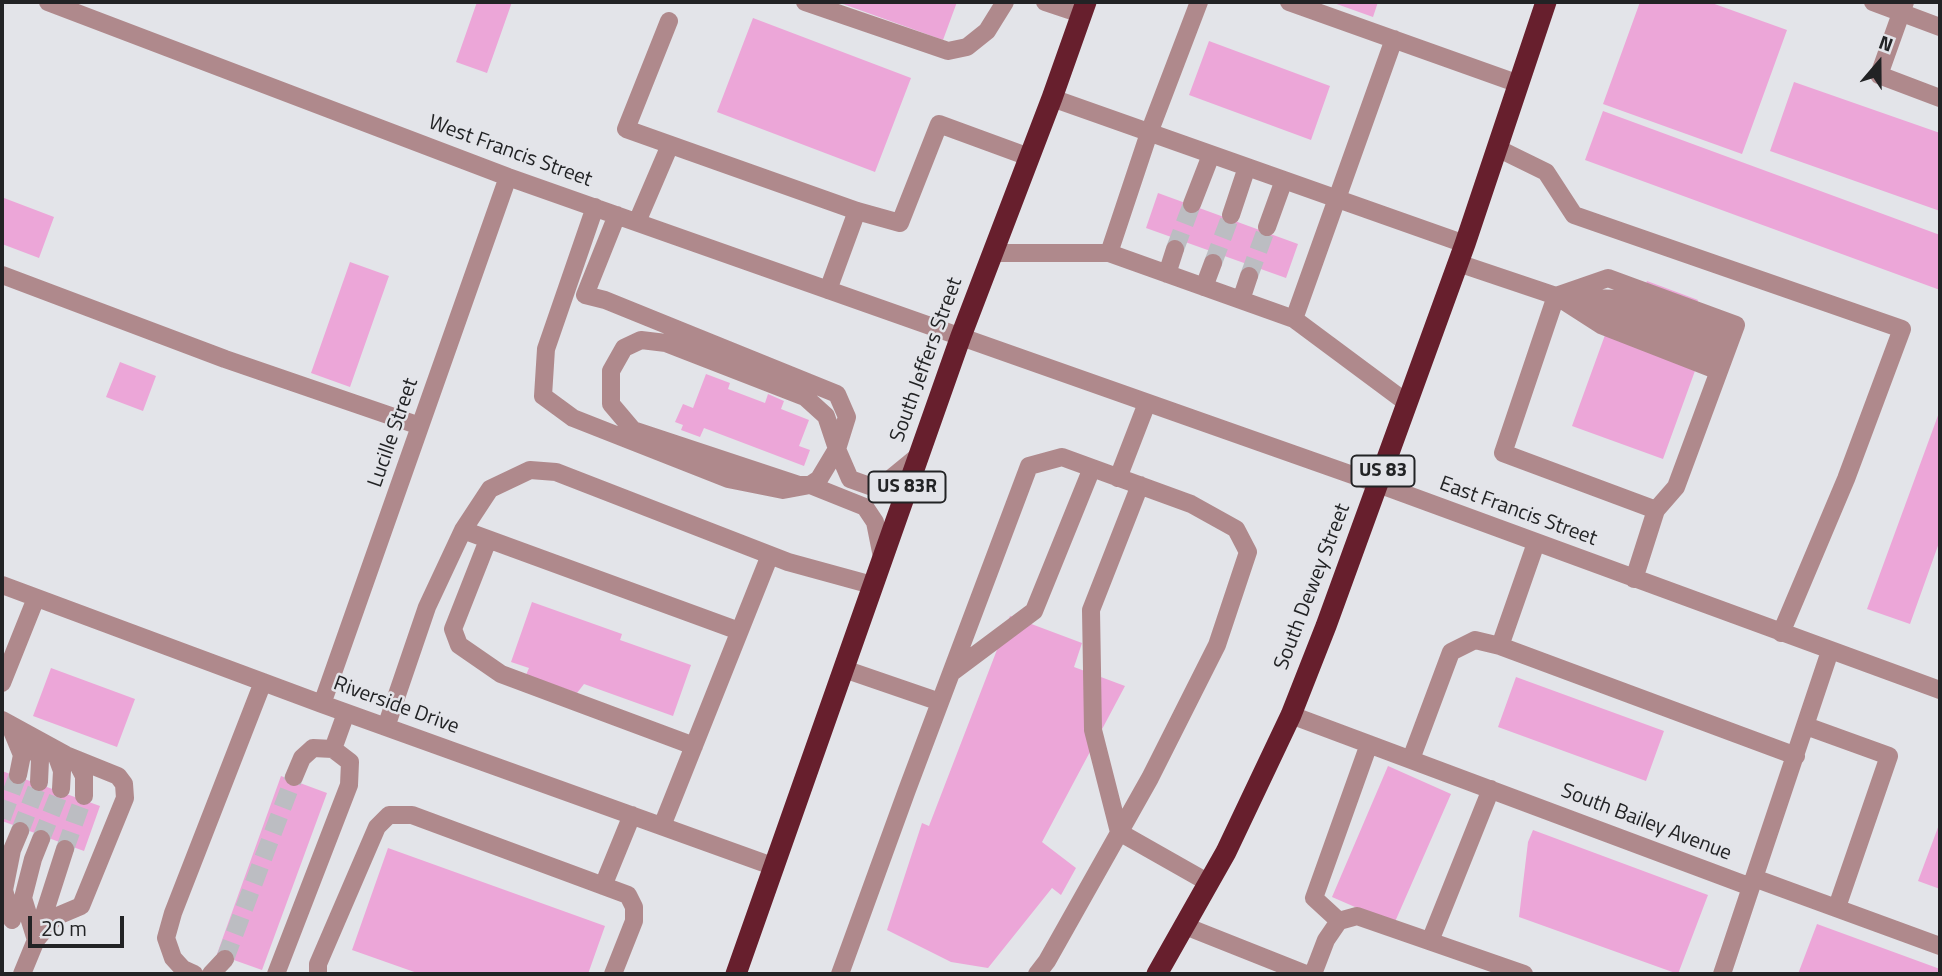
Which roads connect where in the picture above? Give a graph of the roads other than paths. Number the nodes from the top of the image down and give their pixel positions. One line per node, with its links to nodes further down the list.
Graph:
1 (48, 2): 23 (street, West Francis Street)
2 (805, 2): 3 (street)
3 (1004, 2)
4 (1045, 2): 10 (street)
5 (1199, 2): 17 (street)
6 (1289, 2): 13 (street)
7 (1546, 2): 14 (highway, South Dewey Street / US 83)
8 (1873, 2): 9 (street)
9 (1903, 7): 12 (street); 16 (street)
10 (1083, 8): 15 (highway, South Jeffers Street / US 83R)
11 (669, 20): 18 (street)
12 (1940, 27)
13 (1394, 39): 14 (street); 25 (street)
14 (1519, 84): 19 (highway, South Dewey Street / US 83)
15 (1052, 98): 17 (street); 21 (highway, South Jeffers Street / US 83R)
16 (1940, 98)
17 (1149, 133): 20 (street); 35 (street)
18 (670, 145): 28 (street); 31 (street)
19 (1497, 148): 36 (highway, South Dewey Street / US 83); 71 (street)
20 (1211, 155): 22 (street); 26 (street)
21 (1029, 157): 28 (street); 34 (highway, South Jeffers Street / US 83R)
22 (1247, 167): 24 (street); 30 (street)
23 (509, 177): 27 (street, West Francis Street); 52 (street, Lucille Street)
24 (1284, 180): 25 (street); 32 (street)
25 (1336, 199): 36 (street); 47 (street)
26 (1192, 204)
27 (595, 207): 29 (street, West Francis Street); 46 (street)
28 (857, 211): 42 (street)
29 (617, 215): 31 (street, West Francis Street); 43 (street)
30 (1231, 215)
31 (637, 222): 42 (street, West Francis Street)
32 (1267, 227)
33 (1175, 249): 38 (street)
34 (992, 253): 35 (street); 48 (highway, South Jeffers Street / US 83R)
35 (1108, 253): 38 (street)
36 (1462, 253): 44 (street); 51 (highway, South Dewey Street / US 83)
37 (1213, 263): 41 (street)
38 (1167, 274): 41 (street)
39 (2, 275): 52 (street)
40 (1249, 276): 45 (street)
41 (1204, 287): 45 (street)
42 (828, 289): 48 (street, West Francis Street)
43 (585, 296): 46 (street); 53 (street)
44 (1556, 296): 49 (street); 49 (street); 60 (street)
45 (1241, 300): 47 (street)
46 (562, 304): 58 (street)
47 (1293, 319): 51 (street)
48 (961, 336): 50 (street, East Francis Street); 54 (highway, South Jeffers Street / US 83R)
49 (1724, 356): 60 (street)
50 (1147, 403): 56 (street); 57 (street, East Francis Street)
51 (1407, 403): 57 (highway, South Dewey Street / US 83)
52 (420, 426): 80 (street, Lucille Street)
53 (837, 449): 54 (street); 58 (street); 58 (street)
54 (917, 457): 65 (highway, South Jeffers Street / US 83R)
55 (1092, 468): 56 (street); 75 (street); 75 (street)
56 (1118, 478): 59 (street)
57 (1378, 484): 63 (street, East Francis Street); 82 (highway, South Dewey Street / US 83)
58 (810, 485): 65 (street)
59 (1140, 485): 103 (street); 103 (street)
60 (1656, 510): 66 (street)
61 (463, 530): 62 (street); 64 (street); 85 (street)
62 (488, 540): 70 (street); 88 (street)
63 (1536, 543): 66 (street, East Francis Street); 72 (street)
64 (770, 555): 68 (street); 70 (street)
65 (882, 557): 68 (highway, South Jeffers Street / US 83R)
66 (1634, 579): 71 (street, East Francis Street)
67 (2, 585): 69 (street, Riverside Drive)
68 (872, 585): 74 (highway, South Jeffers Street / US 83R)
69 (36, 598): 76 (street, Riverside Drive); 77 (street)
70 (740, 631): 88 (street)
71 (1781, 633): 73 (street, East Francis Street)
72 (1500, 646): 91 (street); 93 (street)
73 (1830, 651): 78 (street, East Francis Street); 84 (street, South Bailey Avenue)
74 (844, 669): 79 (street); 106 (highway, South Jeffers Street / US 83R)
75 (951, 673): 79 (street)
76 (263, 682): 80 (street, Riverside Drive); 119 (street)
77 (2, 683)
78 (1940, 690)
79 (940, 702): 125 (street)
80 (323, 704): 81 (street, Riverside Drive)
81 (346, 713): 85 (street, Riverside Drive); 90 (street)
82 (1291, 715): 87 (street, South Bailey Avenue); 107 (highway, South Dewey Street / US 83)
83 (6, 723): 86 (street); 94 (street)
84 (1806, 726): 91 (street, South Bailey Avenue); 110 (street)
85 (386, 727): 100 (street, Riverside Drive)
86 (31, 737): 89 (street); 96 (street)
87 (1369, 744): 93 (street, South Bailey Avenue); 112 (street)
88 (694, 746): 101 (street)
89 (54, 749): 92 (street); 97 (street)
90 (333, 749): 95 (street); 121 (street)
91 (1796, 756): 108 (street, South Bailey Avenue)
92 (75, 759): 99 (street); 114 (street)
93 (1411, 759): 98 (street, South Bailey Avenue)
94 (18, 775)
95 (294, 777)
96 (39, 782)
97 (61, 789)
98 (1491, 789): 108 (street, South Bailey Avenue); 115 (street)
99 (84, 796)
100 (632, 815): 101 (street, Riverside Drive); 109 (street)
101 (662, 826): 106 (street, Riverside Drive)
102 (20, 831): 111 (street)
103 (1119, 832): 107 (street); 126 (street)
104 (41, 839): 114 (street)
105 (65, 849): 114 (street)
106 (775, 867): 124 (highway, South Jeffers Street / US 83R)
107 (1209, 883): 113 (highway, South Dewey Street / US 83)
108 (1753, 883): 110 (street); 131 (street)
109 (603, 886): 122 (street); 123 (street)
110 (1837, 907): 116 (street)
111 (5, 914): 114 (street)
112 (1339, 921): 115 (street); 129 (street)
113 (1185, 926): 127 (highway, South Dewey Street / US 83); 128 (street)
114 (36, 940): 118 (street)
115 (1430, 941): 130 (street)
116 (1940, 946)
117 (225, 959): 120 (street)
118 (22, 974)
119 (194, 974)
120 (211, 974)
121 (276, 974)
122 (318, 974)
123 (613, 974)
124 (736, 974)
125 (840, 974)
126 (1037, 974)
127 (1157, 974)
128 (1306, 974)
129 (1313, 974)
130 (1524, 974)
131 (1722, 974)

